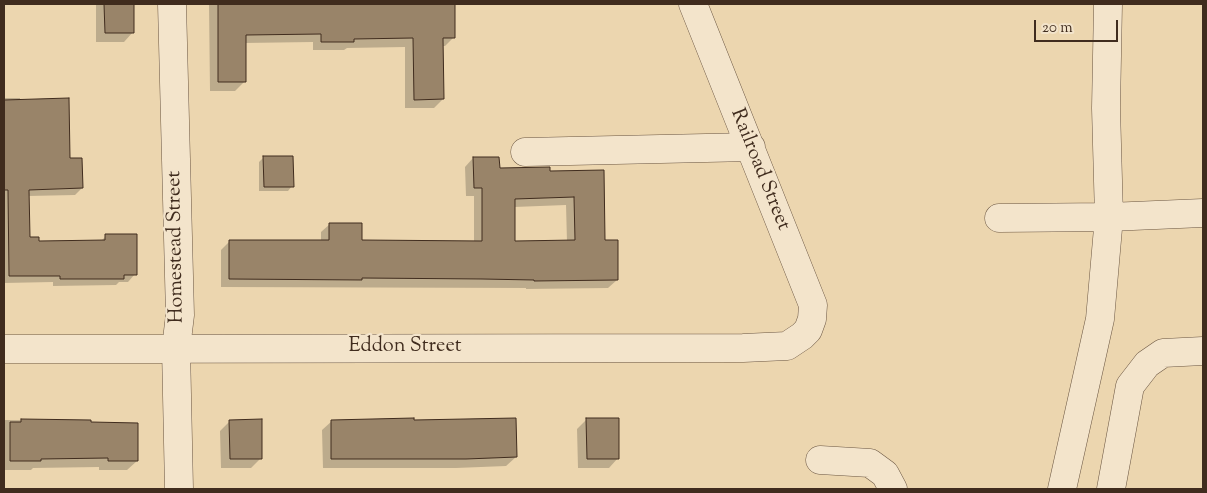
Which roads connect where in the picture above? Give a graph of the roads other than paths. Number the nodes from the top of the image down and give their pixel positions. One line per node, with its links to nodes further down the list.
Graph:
1 (172, 4): 11 (street, Homestead Street)
2 (693, 4): 4 (street, Railroad Street)
3 (1108, 4): 7 (street)
4 (751, 147): 5 (street); 9 (street, Railroad Street)
5 (525, 152)
6 (1203, 213): 7 (street)
7 (1109, 217): 8 (street); 16 (street)
8 (1000, 218)
9 (802, 336): 11 (street, Eddon Street)
10 (4, 348): 11 (street, Eddon Street)
11 (176, 348): 14 (street, Homestead Street)
12 (1203, 351): 17 (street)
13 (820, 460): 15 (street)
14 (179, 489)
15 (893, 489)
16 (1062, 489)
17 (1111, 489)

